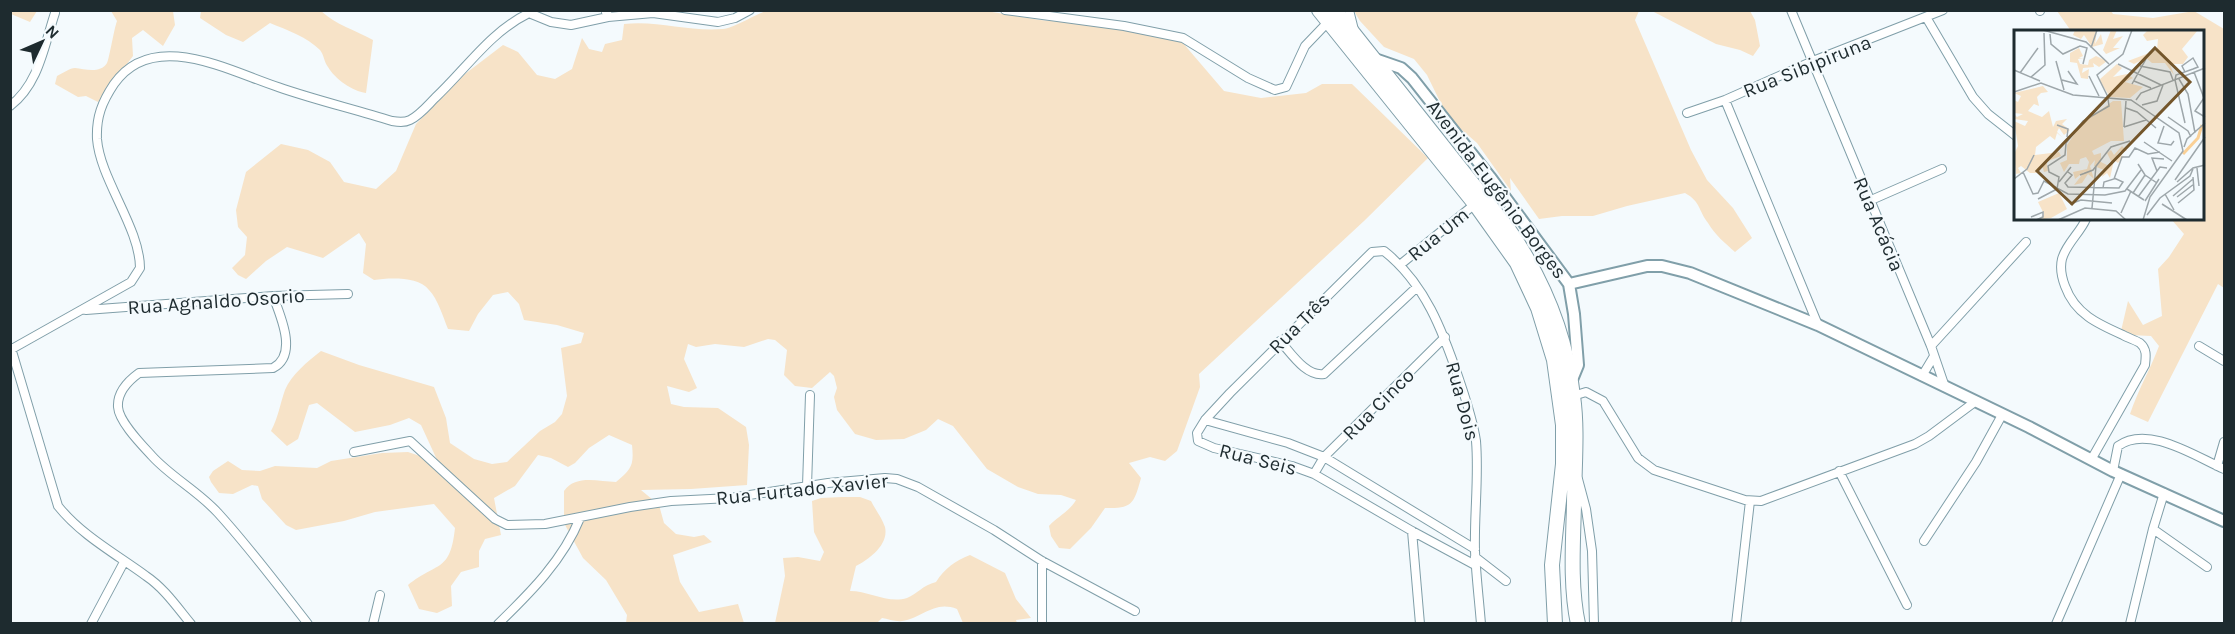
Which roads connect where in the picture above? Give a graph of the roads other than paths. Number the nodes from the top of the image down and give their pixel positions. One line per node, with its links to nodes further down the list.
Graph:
1 (750, 10): 7 (street)
2 (1005, 10): 9 (street)
3 (1319, 10): 9 (highway)
4 (1349, 10): 11 (street)
5 (1791, 10): 13 (street, Rua Acácia)
6 (1942, 10): 10 (street, Rua Sibipiruna)
7 (607, 13): 28 (street)
8 (55, 14): 15 (street)
9 (1331, 16): 11 (highway); 20 (highway)
10 (1926, 17): 13 (street, Rua Sibipiruna); 17 (street)
11 (1356, 38): 12 (highway)
12 (1375, 59): 24 (main road, Avenida Eugênio Borges); 39 (highway)
13 (1813, 61): 14 (street, Rua Sibipiruna); 19 (street, Rua Acácia)
14 (1725, 100): 16 (street, Rua Sibipiruna); 29 (street)
15 (10, 106)
16 (1687, 113)
17 (2014, 134)
18 (1942, 169): 19 (street)
19 (1869, 201): 32 (street, Rua Acácia)
20 (1475, 204): 23 (street, Rua Um); 65 (highway)
21 (2085, 220): 47 (street)
22 (2026, 242): 32 (street)
23 (1401, 264): 25 (street, Rua Dois); 31 (street, Rua Três)
24 (1569, 284): 29 (main road); 39 (main road, Avenida Eugênio Borges)
25 (1417, 287): 30 (street, Rua Dois); 31 (street)
26 (348, 294): 27 (street, Rua Agnaldo Osorio)
27 (273, 296): 28 (street, Rua Agnaldo Osorio); 73 (street)
28 (84, 310): 34 (street)
29 (1818, 325): 37 (main road)
30 (1445, 337): 46 (street, Rua Cinco); 61 (street, Rua Dois)
31 (1280, 341): 43 (street, Rua Três)
32 (1931, 346): 35 (street, Rua Acácia)
33 (2199, 346): 36 (street)
34 (11, 349): 63 (street)
35 (1934, 356): 37 (street); 38 (street, Rua Acácia)
36 (2224, 361)
37 (1922, 376): 38 (main road)
38 (1946, 388): 41 (main road)
39 (1572, 389): 48 (highway); 55 (street)
40 (810, 395): 53 (street)
41 (1976, 401): 42 (main road); 50 (street)
42 (2002, 414): 47 (main road); 60 (street)
43 (1205, 420): 46 (street, Rua Seis); 52 (street, Rua Seis)
44 (2224, 442): 49 (street)
45 (354, 452): 56 (street, Rua Furtado Xavier)
46 (1324, 458): 52 (street, Rua Cinco); 61 (street, Rua Seis)
47 (2091, 460): 51 (main road)
48 (1575, 466): 70 (highway); 81 (street)
49 (2221, 468): 51 (street)
50 (1839, 471): 55 (street); 68 (street)
51 (2117, 472): 54 (main road); 83 (street)
52 (1314, 474): 59 (street, Rua Seis)
53 (807, 486): 56 (street, Rua Furtado Xavier); 62 (street, Rua Furtado Xavier)
54 (2164, 493): 57 (main road); 58 (street)
55 (1750, 501): 82 (street)
56 (580, 518): 75 (street)
57 (2224, 521)
58 (2153, 529): 64 (street); 84 (street)
59 (1412, 531): 61 (street, Rua Seis); 77 (street)
60 (1924, 541)
61 (1475, 557): 66 (street, Rua Seis); 78 (street, Rua Dois)
62 (1041, 561): 69 (street, Rua Furtado Xavier); 76 (street)
63 (124, 562): 71 (street); 72 (street)
64 (2207, 567)
65 (1552, 575): 79 (highway); 80 (highway)
66 (1506, 581)
67 (381, 595): 74 (street)
68 (1907, 605)
69 (1135, 611)
70 (1577, 622)
71 (91, 624)
72 (191, 624)
73 (308, 624)
74 (372, 624)
75 (498, 624)
76 (1042, 624)
77 (1420, 624)
78 (1481, 624)
79 (1555, 624)
80 (1562, 624)
81 (1594, 624)
82 (1736, 624)
83 (2056, 624)
84 (2130, 624)

